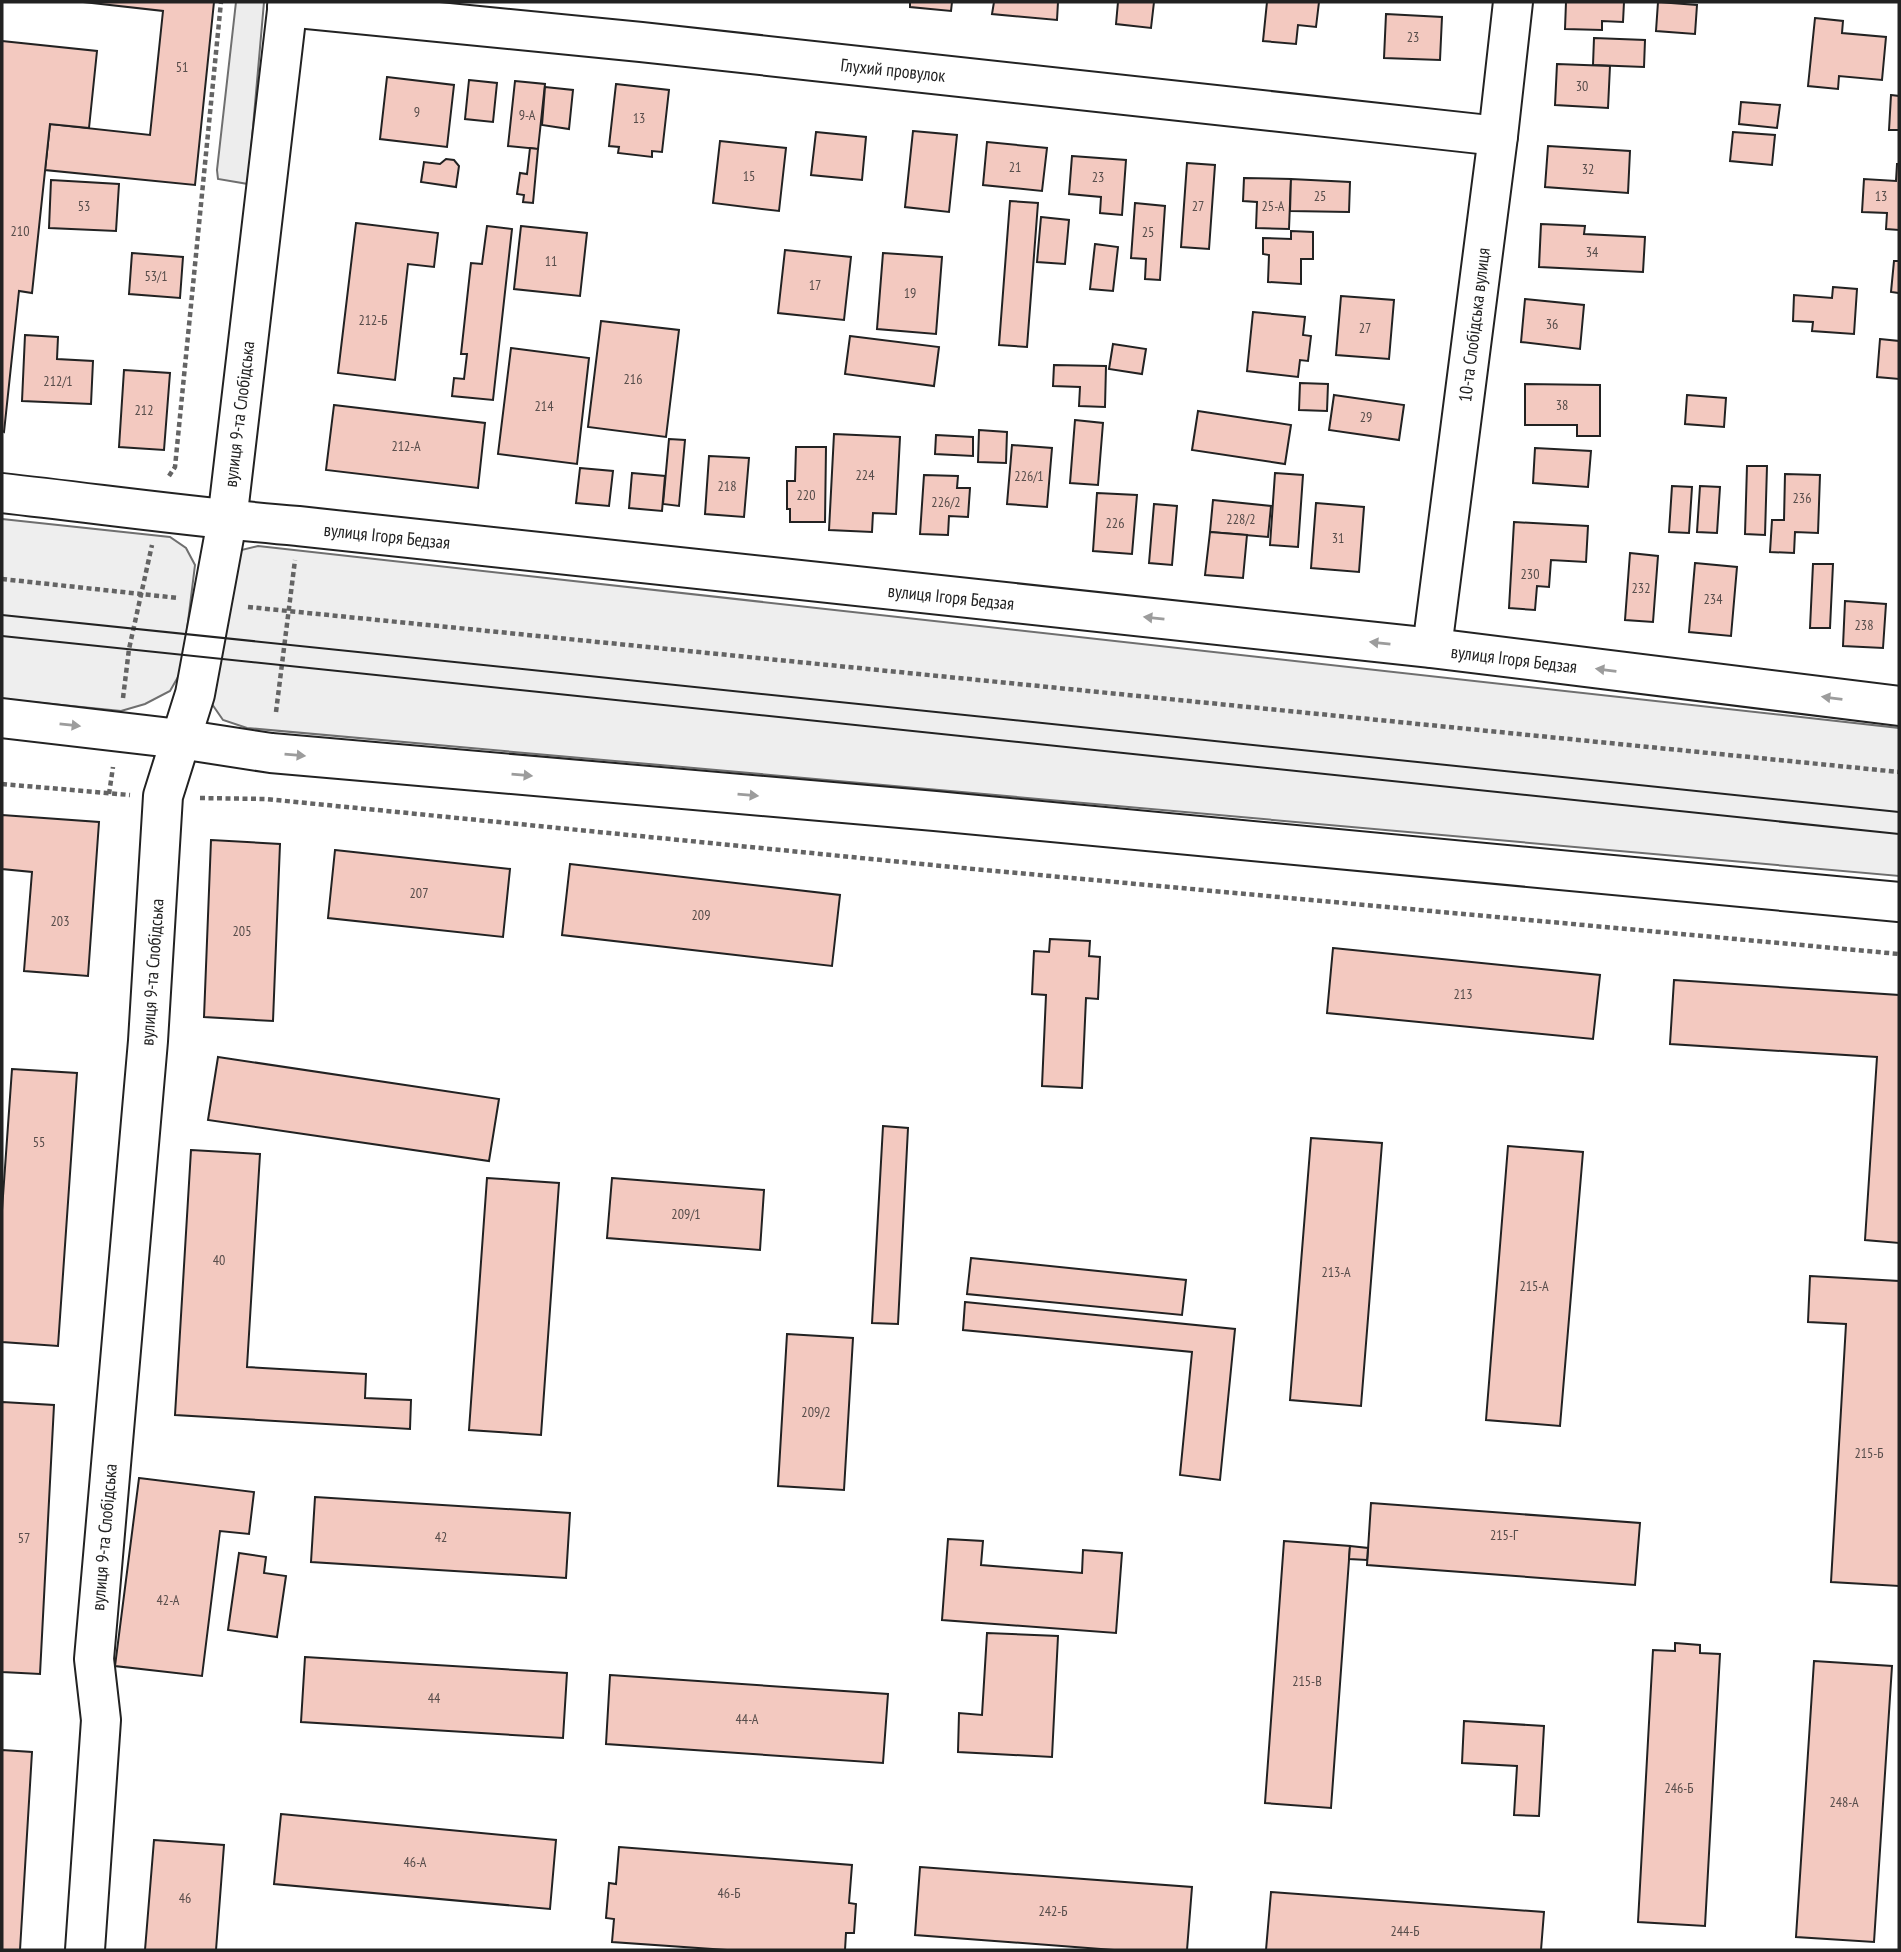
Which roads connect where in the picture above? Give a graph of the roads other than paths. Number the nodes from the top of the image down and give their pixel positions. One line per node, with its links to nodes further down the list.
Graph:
1 (1513, 2): 3 (street, 10-та Слобідська вулиця)
2 (288, 4): 3 (street, Глухий провулок); 5 (street, вулиця 9-та Слобідська)
3 (1498, 136): 6 (street, 10-та Слобідська вулиця)
4 (2, 493): 5 (street, вулиця Ігоря Бедзая)
5 (227, 521): 6 (street, вулиця Ігоря Бедзая, one-way to 5); 9 (street, вулиця 9-та Слобідська)
6 (1432, 648): 7 (street, вулиця Ігоря Бедзая, one-way to 6)
7 (1899, 706)
8 (2, 718): 9 (street, one-way to 9)
9 (180, 739): 10 (street, one-way to 10); 11 (street, вулиця 9-та Слобідська)
10 (1899, 902)
11 (85, 1950)

